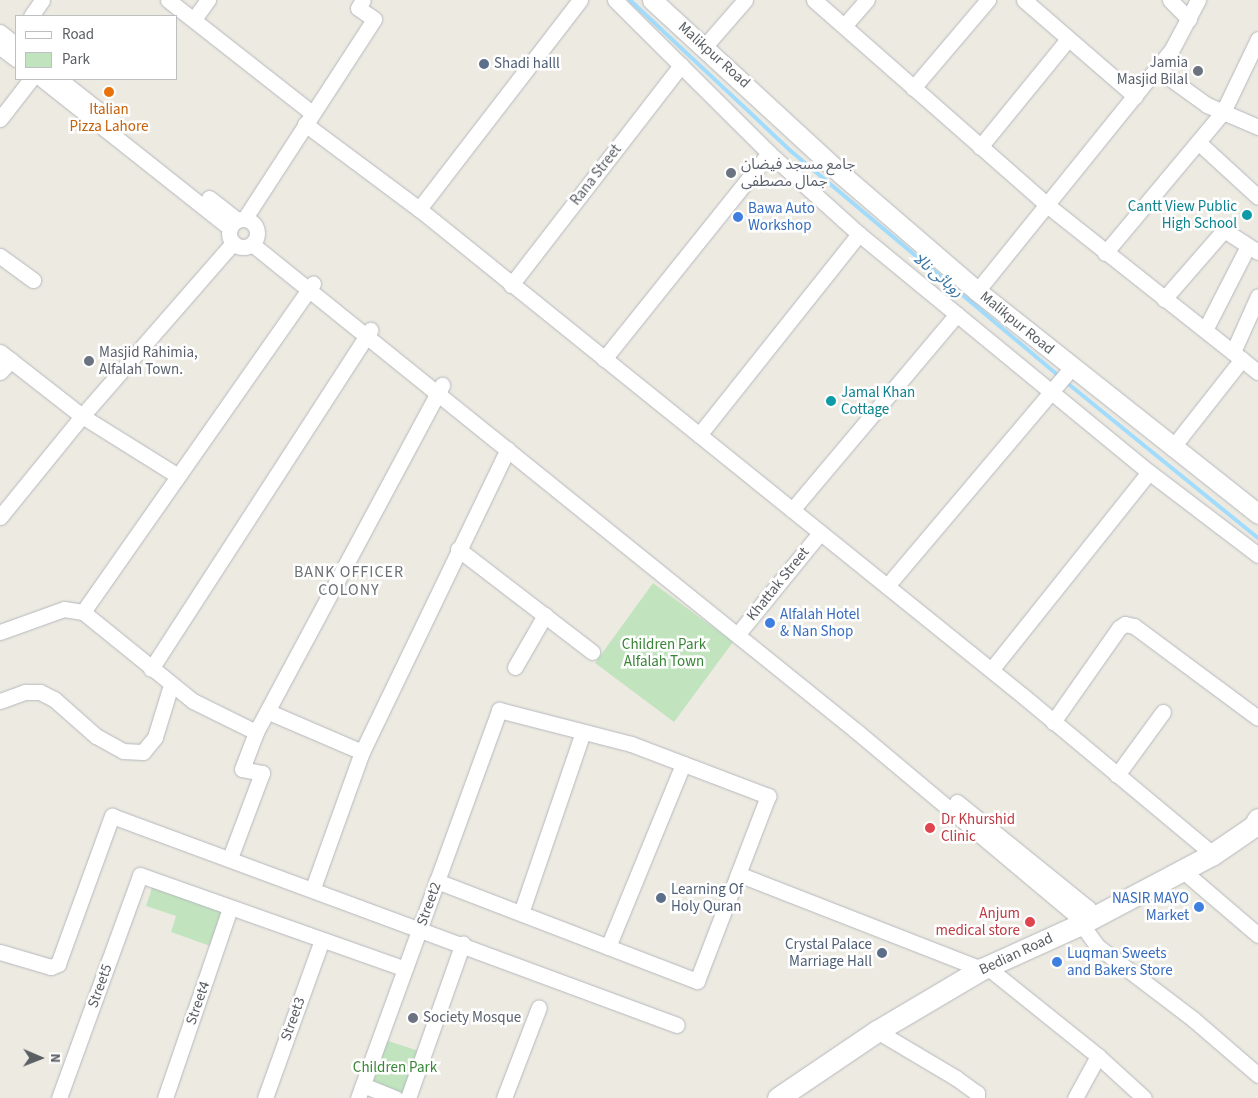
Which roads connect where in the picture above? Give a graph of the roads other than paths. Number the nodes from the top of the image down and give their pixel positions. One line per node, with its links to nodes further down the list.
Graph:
1 (42, 0): 15 (street)
2 (168, 0): 16 (street)
3 (208, 0): 16 (street)
4 (363, 0): 32 (street)
5 (580, 0): 40 (street)
6 (615, 0): 24 (street)
7 (652, 0): 23 (street, Malikpur Road)
8 (745, 0): 23 (street)
9 (814, 0): 18 (street)
10 (867, 0): 18 (street)
11 (988, 0): 29 (street)
12 (1024, 0): 20 (street)
13 (1170, 0): 17 (street)
14 (1198, 0): 17 (street)
15 (32, 15)
16 (194, 19): 32 (street)
17 (1189, 19): 25 (street)
18 (844, 26): 29 (street)
19 (0, 32): 22 (street)
20 (1068, 39): 30 (street); 36 (street)
21 (1258, 39): 31 (street)
22 (12, 43)
23 (705, 46): 50 (street, Malikpur Road)
24 (681, 65): 37 (street); 48 (street, Rana Street)
25 (1157, 69): 30 (street); 31 (street)
26 (30, 80): 33 (street)
27 (43, 80): 41 (street)
28 (60, 80): 41 (street)
29 (913, 88): 36 (street)
30 (1135, 96): 39 (street)
31 (1223, 112): 34 (street); 35 (street)
32 (308, 118): 40 (street); 41 (street)
33 (0, 119)
34 (1258, 126)
35 (1198, 142): 38 (street); 45 (street)
36 (980, 147): 39 (street)
37 (769, 153): 42 (street); 58 (street)
38 (1258, 197)
39 (1047, 205): 45 (street); 50 (street)
40 (419, 209): 48 (street)
41 (236, 227): 43 (street); 43 (street); 63 (street)
42 (859, 234): 53 (street); 64 (street)
43 (254, 240): 49 (street)
44 (1253, 249): 52 (street); 54 (street)
45 (1105, 253): 52 (street)
46 (0, 256): 47 (street)
47 (33, 280)
48 (511, 285): 58 (street)
49 (310, 286): 55 (street); 68 (street)
50 (977, 291): 61 (street, Malikpur Road)
51 (1258, 296): 56 (street)
52 (1164, 299): 54 (street)
53 (957, 314): 61 (street); 69 (street)
54 (1205, 330): 56 (street)
55 (368, 333): 62 (street); 82 (street)
56 (1237, 355): 60 (street); 65 (street)
57 (6, 356): 59 (street); 63 (street)
58 (604, 359): 64 (street)
59 (0, 372)
60 (1258, 372)
61 (1061, 378): 65 (street, Malikpur Road); 67 (street); 75 (street)
62 (439, 389): 66 (street); 79 (street); 86 (street)
63 (82, 416): 68 (street); 71 (street)
64 (699, 435): 69 (street)
65 (1172, 448): 70 (street, Malikpur Road)
66 (508, 449): 73 (street); 79 (street)
67 (1149, 472): 74 (street); 83 (street)
68 (178, 476): 76 (street)
69 (792, 510): 72 (street)
70 (1258, 514)
71 (0, 517)
72 (820, 533): 75 (street); 79 (street, Khattak Street)
73 (458, 548): 77 (street); 92 (street)
74 (1258, 555)
75 (887, 586): 83 (street)
76 (83, 612): 78 (street); 82 (street)
77 (545, 616): 80 (street); 81 (street)
78 (0, 632)
79 (740, 632): 104 (street)
80 (592, 652)
81 (515, 667)
82 (151, 669): 84 (street)
83 (991, 670): 89 (street)
84 (171, 685): 85 (street); 90 (street)
85 (0, 701)
86 (269, 712): 90 (street); 92 (street)
87 (1163, 712): 94 (street)
88 (1258, 718): 89 (street)
89 (1053, 722): 94 (street)
90 (256, 732): 97 (street)
91 (583, 732): 93 (street); 100 (street, Street2); 103 (street)
92 (362, 752): 101 (street)
93 (682, 764): 99 (street); 109 (street)
94 (1118, 775): 96 (street)
95 (1258, 819): 96 (main road, Bedian Road)
96 (1213, 854): 98 (main road, Bedian Road)
97 (230, 858): 101 (street); 110 (street)
98 (1182, 870): 104 (main road, Bedian Road); 106 (street)
99 (738, 874): 109 (street); 111 (street)
100 (437, 881): 103 (street); 105 (street, Street2)
101 (313, 888): 105 (street)
102 (230, 908): 107 (street); 119 (street, Street5); 120 (street, Street4)
103 (521, 913): 109 (street)
104 (1087, 921): 111 (main road, Bedian Road); 117 (street)
105 (420, 927): 108 (street); 112 (street, Street2)
106 (1258, 935)
107 (322, 940): 112 (street); 121 (street, Street3)
108 (463, 943): 114 (street); 123 (street)
109 (608, 946)
110 (0, 952)
111 (984, 968): 115 (main road, Bedian Road); 116 (street)
112 (405, 969): 118 (street, Street2)
113 (539, 1007): 124 (street)
114 (677, 1025)
115 (878, 1032): 125 (main road, Bedian Road); 126 (street)
116 (1098, 1056): 127 (street); 128 (street)
117 (1258, 1075)
118 (360, 1091): 122 (street)
119 (59, 1098)
120 (165, 1098)
121 (265, 1098)
122 (396, 1098)
123 (408, 1098)
124 (504, 1098)
125 (778, 1098)
126 (977, 1098)
127 (1075, 1098)
128 (1144, 1098)

